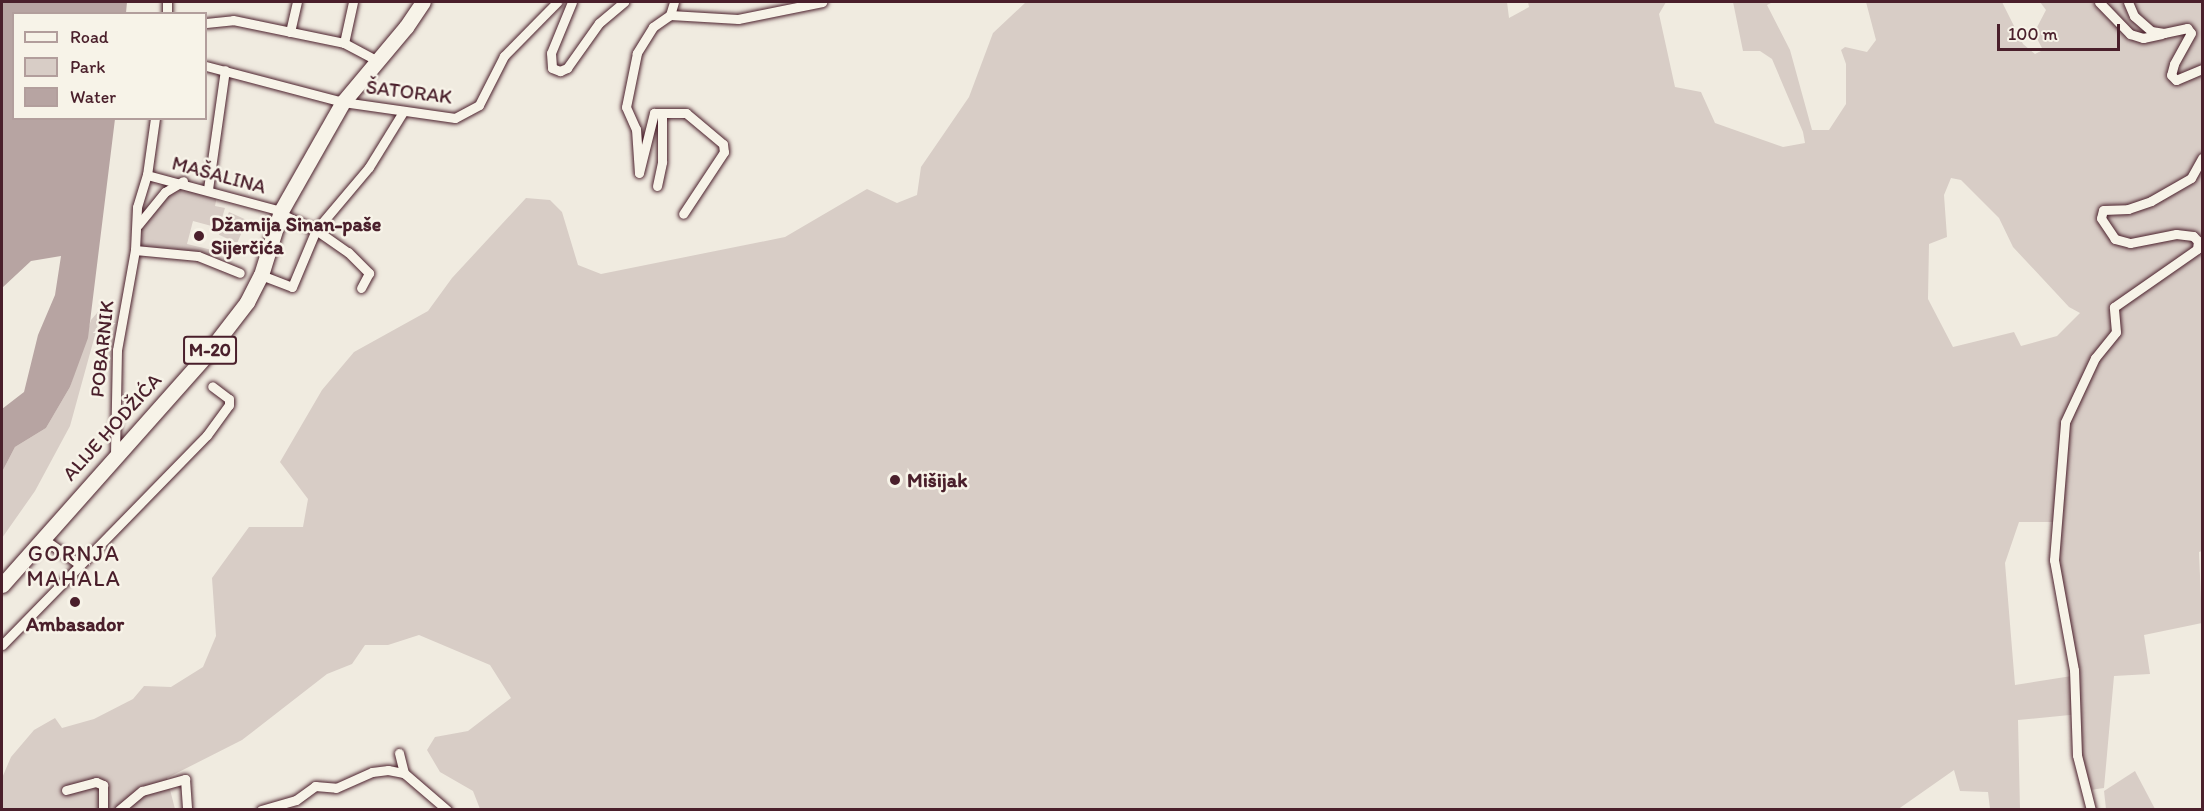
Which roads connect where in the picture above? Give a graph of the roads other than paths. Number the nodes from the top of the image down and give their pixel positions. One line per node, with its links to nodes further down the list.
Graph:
1 (297, 2): 13 (street)
2 (353, 2): 15 (street)
3 (423, 2): 16 (main road, M-20)
4 (557, 2): 21 (street, ŠATORAK)
5 (572, 2): 6 (street)
6 (624, 2)
7 (674, 2): 11 (street)
8 (822, 2): 11 (street)
9 (2099, 2): 14 (street)
10 (2128, 2): 14 (street)
11 (670, 15): 22 (street)
12 (207, 23): 13 (street)
13 (290, 33): 15 (street)
14 (2164, 33): 18 (street)
15 (344, 43): 16 (street)
16 (376, 60): 20 (main road, M-20)
17 (207, 66): 19 (street, ŠATORAK)
18 (2202, 69)
19 (225, 70): 20 (street, ŠATORAK); 28 (street)
20 (343, 102): 21 (street, ŠATORAK); 29 (main road, ALIJE HODŽIĆA / M-20)
21 (403, 112): 32 (street)
22 (662, 113): 27 (street); 30 (street)
23 (155, 120): 25 (street, POBARNIK)
24 (2202, 158): 51 (street)
25 (147, 175): 26 (street, MAŠALINA); 31 (street, POBARNIK)
26 (183, 181): 28 (street, MAŠALINA); 31 (street)
27 (657, 186)
28 (208, 189): 29 (street, MAŠALINA)
29 (280, 212): 32 (street, MAŠALINA); 35 (main road, ALIJE HODŽIĆA / M-20)
30 (683, 214)
31 (137, 228): 33 (street, POBARNIK)
32 (315, 230): 35 (street); 36 (street, MAŠALINA)
33 (135, 250): 34 (street); 38 (street, POBARNIK)
34 (240, 273)
35 (261, 274): 38 (main road, ALIJE HODŽIĆA / M-20)
36 (361, 288)
37 (212, 386): 40 (street)
38 (115, 454): 39 (main road, ALIJE HODŽIĆA / M-20)
39 (42, 537): 40 (street); 41 (main road, ALIJE HODŽIĆA / M-20)
40 (79, 564): 42 (street)
41 (2, 585)
42 (2, 645)
43 (399, 753): 44 (street)
44 (404, 773): 49 (street); 50 (street)
45 (66, 790): 46 (street)
46 (103, 810)
47 (119, 810): 48 (street)
48 (187, 810)
49 (261, 810)
50 (447, 810)
51 (2091, 810)

